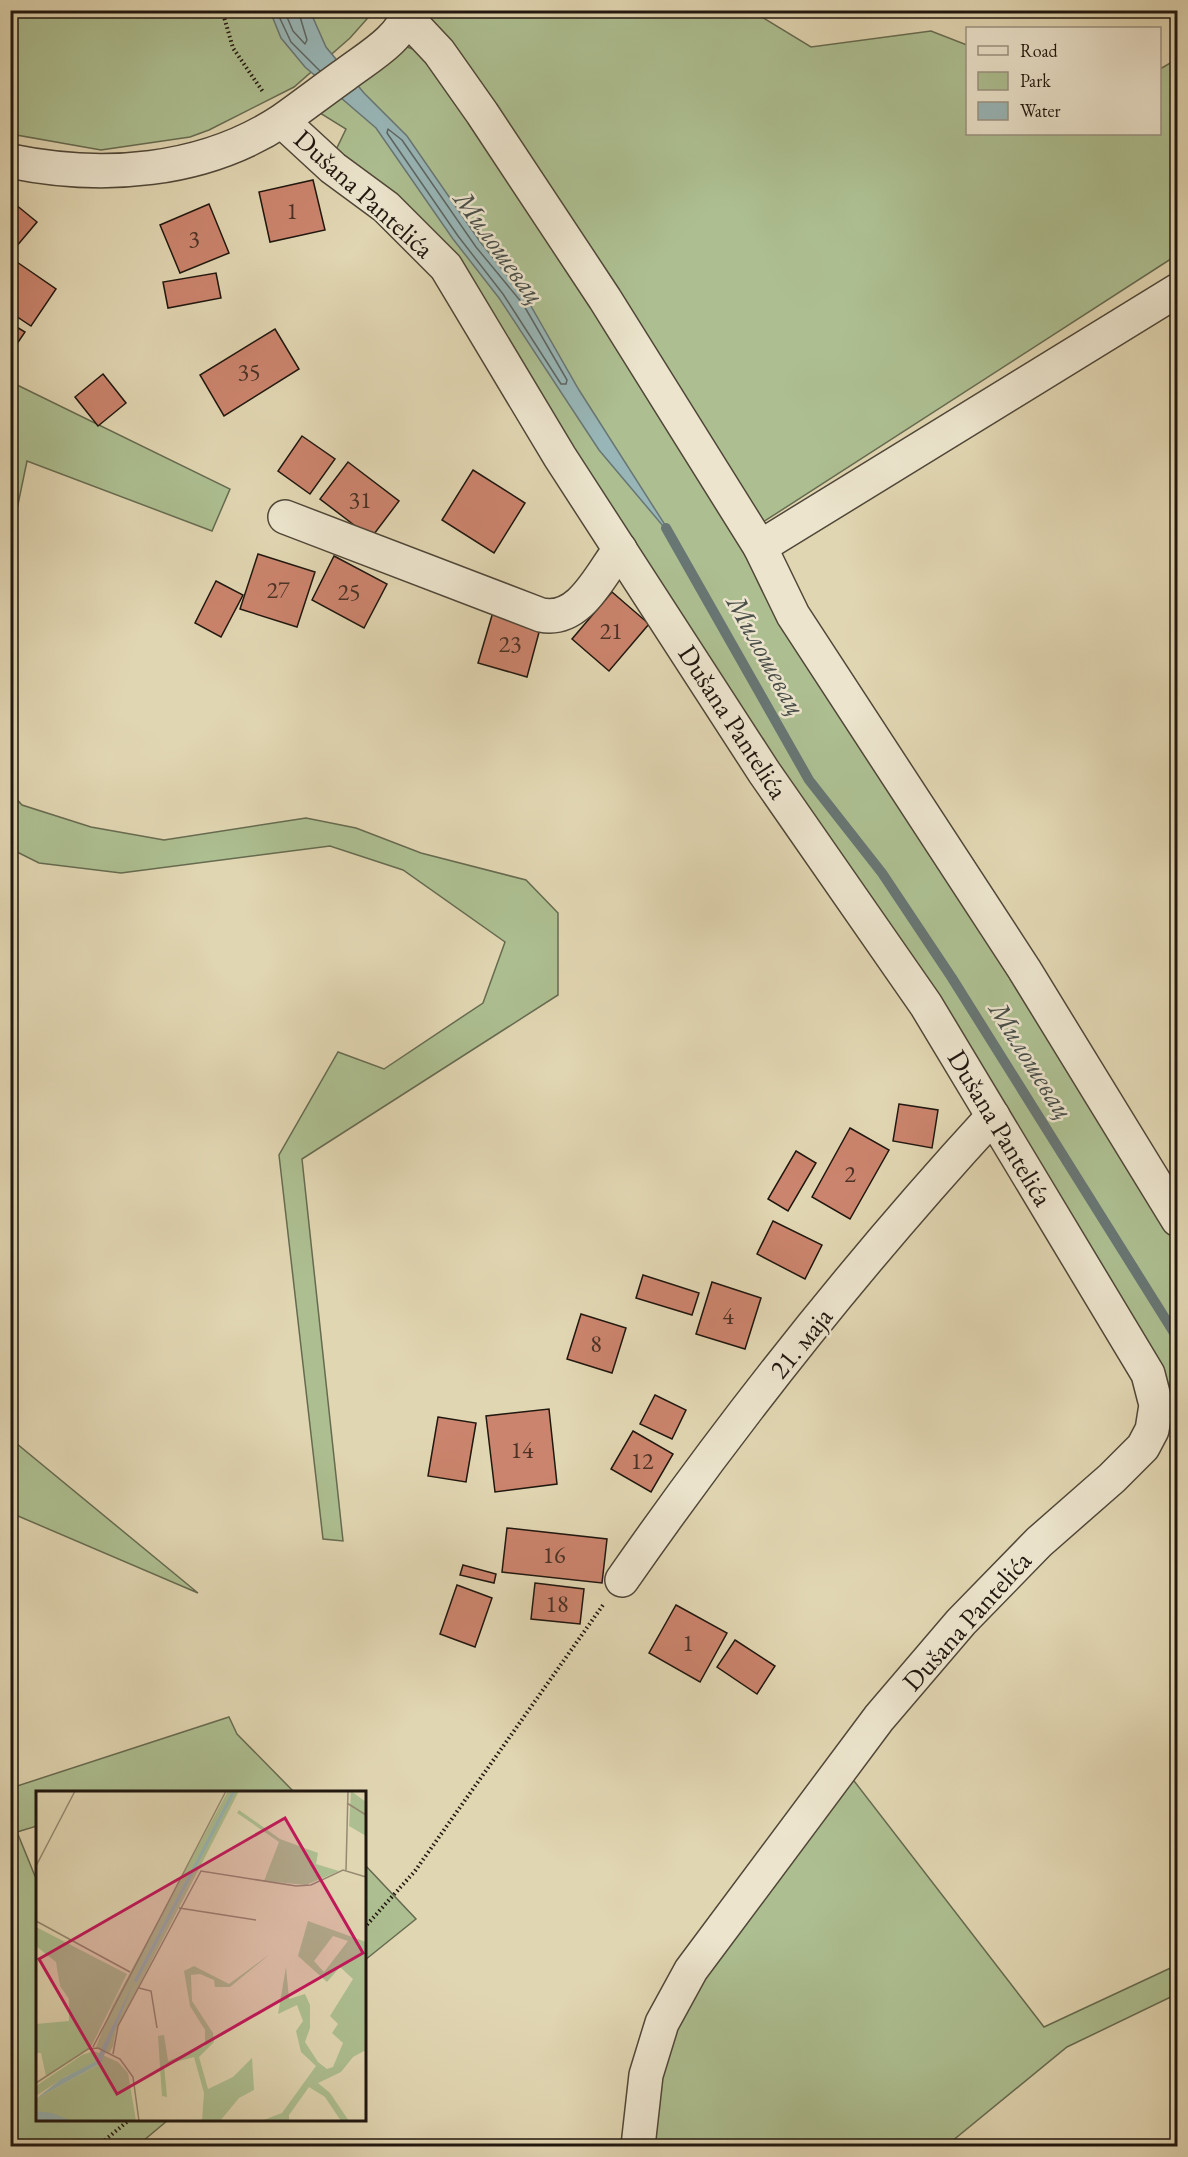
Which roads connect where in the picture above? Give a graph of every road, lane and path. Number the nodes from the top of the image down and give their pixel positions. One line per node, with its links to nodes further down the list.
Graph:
1 (222, 10): 3 (path)
2 (409, 14): 3 (street); 7 (street)
3 (294, 111): 4 (street); 8 (street, Dušana Pantelića)
4 (10, 160)
5 (1178, 290): 7 (street)
6 (285, 517): 8 (street)
7 (760, 547): 10 (street)
8 (620, 549): 9 (street, Dušana Pantelića)
9 (993, 1116): 11 (street, 21. маја); 15 (street, Dušana Pantelića)
10 (1178, 1220)
11 (622, 1580): 12 (path)
12 (366, 1926)
13 (128, 2121): 14 (path)
14 (98, 2146)
15 (638, 2146)

